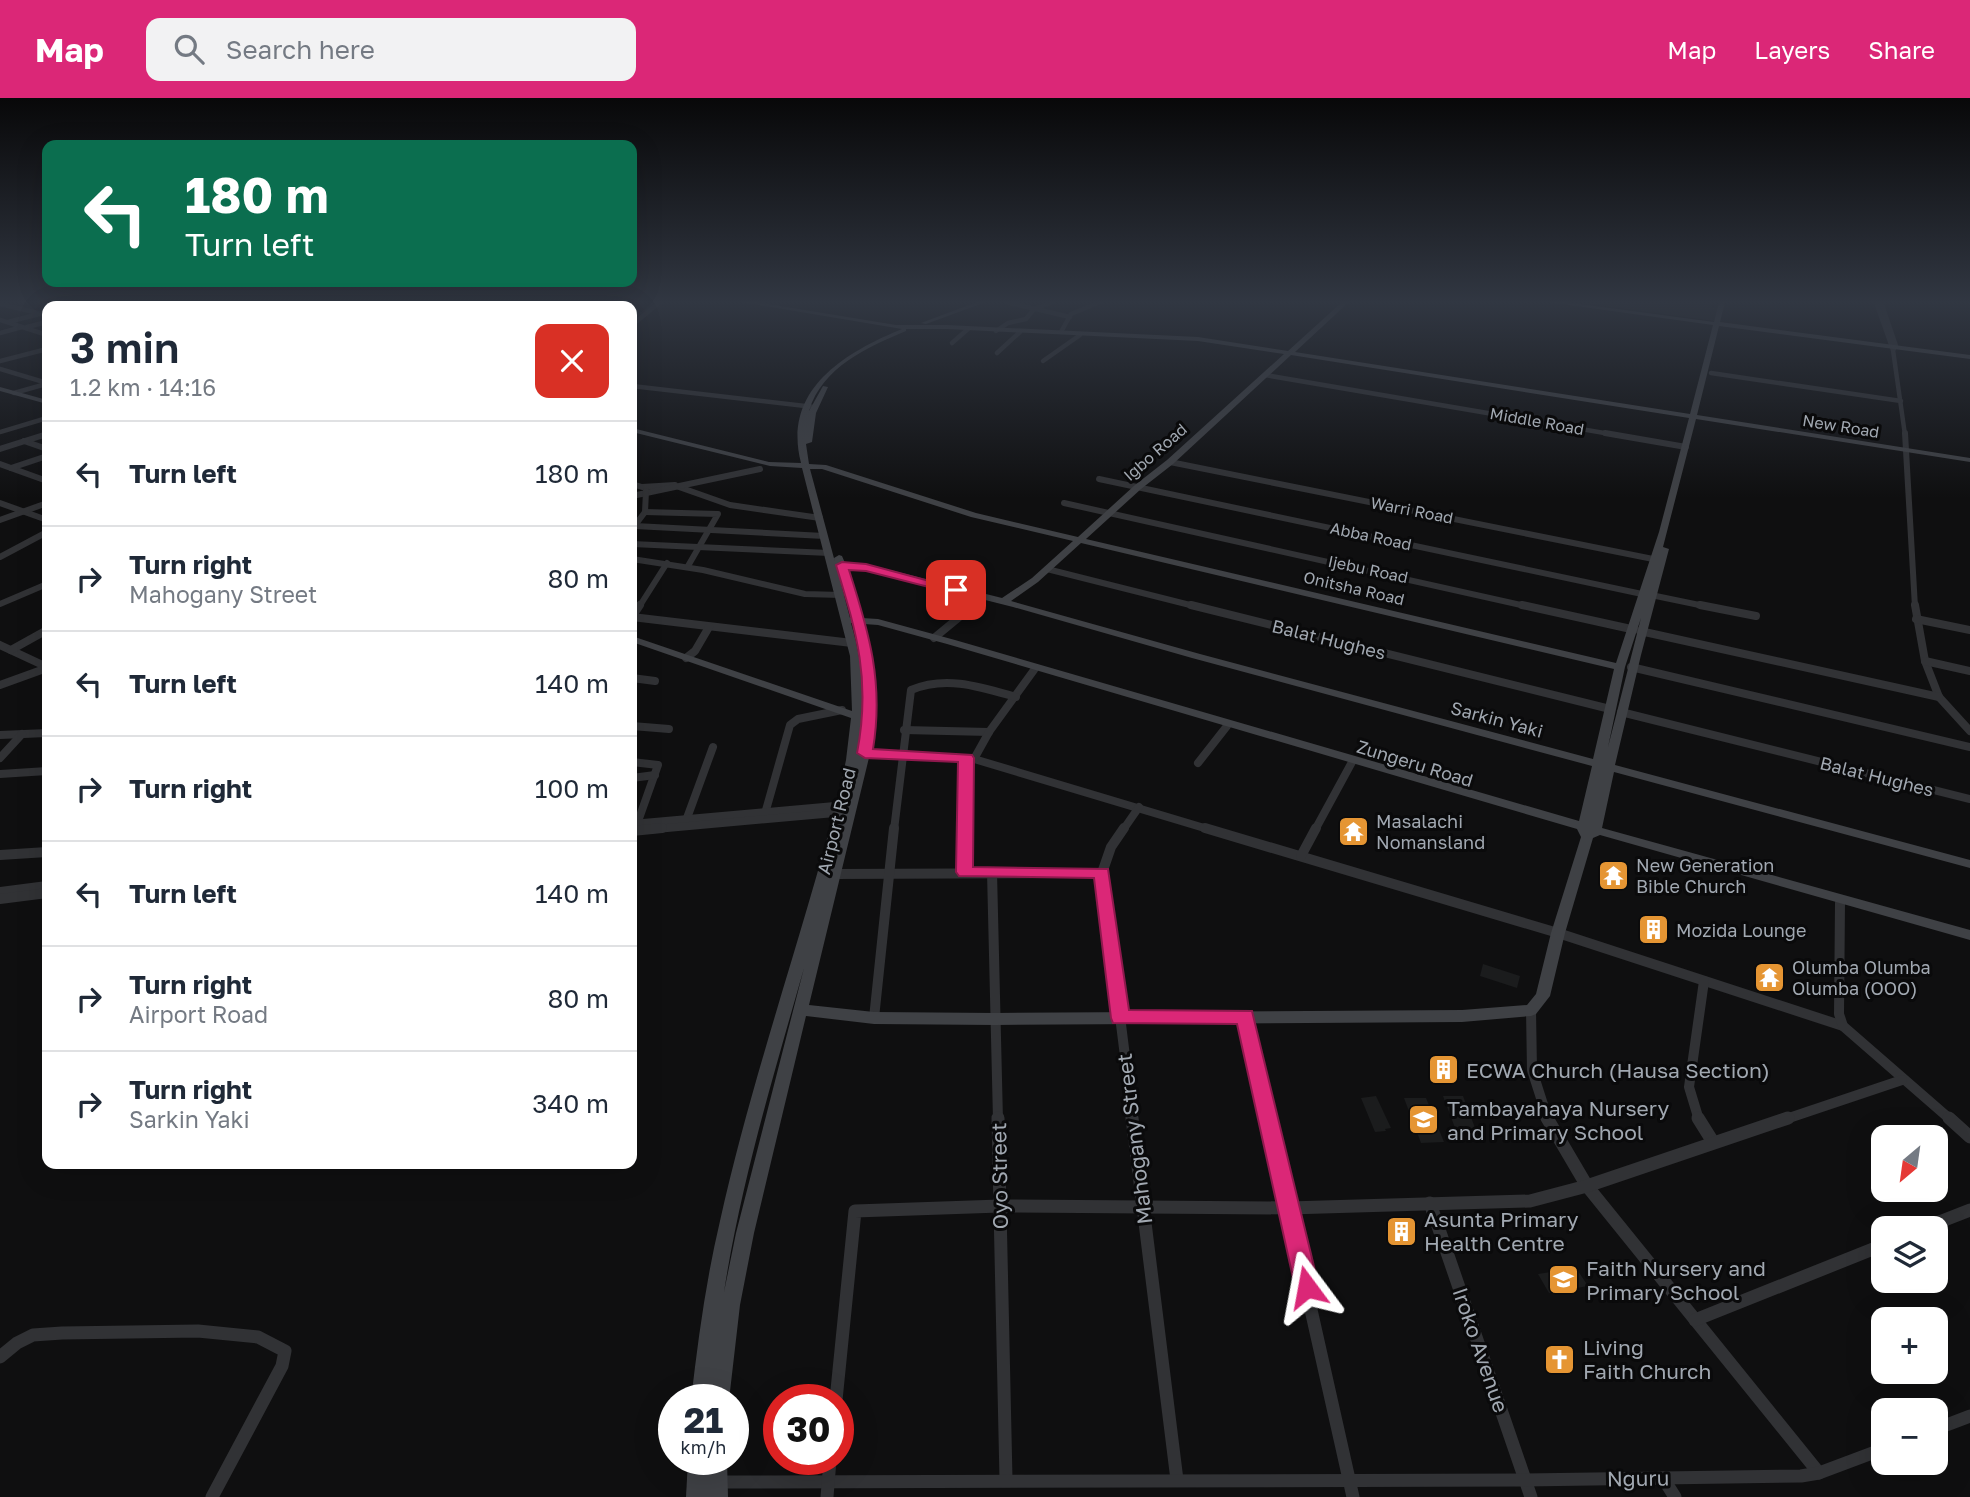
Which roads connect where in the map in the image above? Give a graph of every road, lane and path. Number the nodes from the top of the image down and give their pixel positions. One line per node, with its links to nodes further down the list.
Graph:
1 (839, 367): 18 (main road, Airport Road)
2 (1274, 367): 9 (main road, Igbo Road)
3 (1382, 367): 19 (main road, New Road)
4 (1711, 367): 19 (main road)
5 (1712, 367): 8 (main road)
6 (1896, 367): 15 (street)
7 (0, 369): 10 (street)
8 (1711, 373): 15 (street); 19 (main road)
9 (1265, 375): 26 (street, Middle Road); 31 (main road, Igbo Road)
10 (42, 382)
11 (42, 385): 14 (street)
12 (637, 387): 18 (street)
13 (0, 390): 14 (main road); 17 (street)
14 (14, 393): 16 (main road)
15 (1901, 401): 28 (street)
16 (42, 402)
17 (42, 403)
18 (810, 406): 34 (main road, Airport Road)
19 (1700, 417): 26 (main road); 28 (main road, New Road); 50 (main road)
20 (42, 419): 21 (street)
21 (0, 432)
22 (637, 433): 33 (main road)
23 (42, 436): 24 (street)
24 (24, 441): 25 (street); 27 (street)
25 (42, 447)
26 (1686, 447): 50 (main road)
27 (0, 449)
28 (1906, 450): 30 (main road, New Road); 78 (street)
29 (42, 458): 35 (street)
30 (1970, 460)
31 (1170, 462): 41 (main road, Igbo Road); 63 (street, Warri Road)
32 (0, 464): 35 (street)
33 (763, 466): 34 (main road); 40 (street)
34 (812, 467): 36 (main road); 36 (main road); 52 (main road, Airport Road); 65 (main road, Airport Road)
35 (11, 468): 37 (street)
36 (844, 474): 59 (street)
37 (42, 479)
38 (1099, 479): 41 (street, Abba Road)
39 (637, 486): 40 (street)
40 (678, 486): 42 (street); 52 (street)
41 (1138, 487): 48 (main road, Igbo Road); 70 (street, Abba Road)
42 (646, 493): 43 (street); 49 (street)
43 (637, 494)
44 (0, 503): 47 (street)
45 (1064, 503): 48 (street, Ijebu Road)
46 (42, 505): 47 (street)
47 (22, 512): 51 (street); 53 (street)
48 (1110, 513): 59 (main road, Igbo Road); 81 (street, Ijebu Road)
49 (643, 515): 54 (street); 56 (street)
50 (1671, 515): 63 (main road); 70 (main road)
51 (42, 518)
52 (820, 518): 58 (main road, Airport Road)
53 (0, 520)
54 (637, 521)
55 (637, 525): 56 (street)
56 (709, 531): 58 (street); 61 (street)
57 (42, 534): 62 (street)
58 (824, 536): 65 (main road, Airport Road)
59 (1080, 540): 68 (main road, Igbo Road); 92 (main road, Onitsha Road)
60 (637, 544): 61 (street)
61 (699, 548): 65 (street); 67 (street)
62 (2, 554)
63 (1653, 559): 70 (main road)
64 (637, 560): 66 (street)
65 (835, 561): 71 (main road, Airport Road); 72 (main road, Sarkin Yaki); 73 (main road); 79 (main road, Airport Road)
66 (667, 563): 67 (street); 75 (street)
67 (688, 566): 71 (street)
68 (1047, 569): 73 (main road, Igbo Road); 101 (street, Balat Hughes)
69 (42, 586): 74 (street)
70 (1646, 594): 76 (street, Abba Road); 81 (main road)
71 (841, 595): 79 (main road, Airport Road)
72 (984, 597): 73 (main road, Sarkin Yaki); 84 (street)
73 (1010, 601): 123 (main road, Sarkin Yaki)
74 (0, 604)
75 (637, 609)
76 (1756, 616)
77 (637, 618): 80 (street)
78 (1916, 619): 82 (street); 90 (street)
79 (854, 622): 84 (main road); 86 (main road, Airport Road); 94 (main road, Zungeru Road); 116 (main road, Airport Road)
80 (709, 627): 86 (street); 89 (street)
81 (1635, 630): 92 (main road); 100 (street, Ijebu Road)
82 (1970, 630)
83 (42, 633): 88 (street)
84 (934, 638): 136 (main road)
85 (637, 641): 89 (main road)
86 (852, 643): 104 (main road, Airport Road)
87 (0, 645): 88 (street)
88 (11, 650): 91 (street)
89 (686, 658): 102 (main road)
90 (1925, 661): 95 (street); 100 (street)
91 (42, 665)
92 (1625, 667): 101 (main road); 103 (main road); 115 (street, Onitsha Road)
93 (42, 669): 98 (street)
94 (1034, 670): 99 (street); 106 (main road, Zungeru Road)
95 (1970, 671)
96 (637, 679): 97 (street)
97 (655, 681)
98 (0, 684)
99 (1016, 697): 108 (street); 111 (street)
100 (1939, 697): 109 (street)
101 (1610, 709): 123 (main road)
102 (842, 710): 104 (main road); 131 (street)
103 (1621, 712): 123 (main road); 128 (street, Balat Hughes)
104 (859, 717): 130 (main road, Airport Road)
105 (637, 726): 107 (street)
106 (1227, 726): 121 (main road, Zungeru Road); 122 (street)
107 (669, 729)
108 (904, 730): 111 (street); 117 (street)
109 (1970, 731)
110 (42, 733): 112 (street)
111 (989, 733): 119 (street)
112 (22, 734): 113 (street); 118 (street)
113 (0, 735)
114 (713, 747): 132 (street)
115 (1970, 747)
116 (865, 753): 117 (street); 130 (main road, Airport Road)
117 (904, 755): 119 (street); 143 (street)
118 (0, 758)
119 (970, 758): 129 (street); 141 (street)
120 (637, 762): 126 (street)
121 (1352, 762): 136 (main road, Zungeru Road); 139 (street)
122 (1198, 763)
123 (1604, 765): 136 (main road); 140 (main road, Sarkin Yaki)
124 (42, 771): 125 (street)
125 (0, 774)
126 (655, 775): 127 (street); 133 (street)
127 (637, 777)
128 (1970, 799)
129 (1139, 807): 139 (street); 144 (street, Mahogany Street)
130 (845, 808): 131 (street); 135 (street); 145 (main road, Airport Road); 175 (main road, Airport Road)
131 (766, 810): 132 (street)
132 (687, 818): 134 (street)
133 (637, 820)
134 (637, 826)
135 (637, 827)
136 (1589, 832): 150 (main road, Zungeru Road); 151 (main road); 152 (main road)
137 (42, 852): 138 (street)
138 (0, 855)
139 (1301, 856): 151 (street)
140 (1970, 864)
141 (965, 872): 142 (street); 143 (street)
142 (992, 872): 144 (street); 160 (street, Oyo Street)
143 (888, 873): 145 (street); 158 (street)
144 (1102, 873): 159 (street, Mahogany Street)
145 (834, 874): 155 (main road, Airport Road)
146 (42, 887): 147 (street)
147 (0, 892)
148 (42, 894): 149 (street)
149 (0, 899)
150 (1840, 903): 153 (main road, Zungeru Road); 161 (street)
151 (1558, 933): 154 (street); 156 (main road)
152 (1970, 935)
153 (1970, 941)
154 (1703, 981): 161 (street); 164 (street)
155 (800, 1010): 158 (main road); 176 (main road, Airport Road)
156 (1531, 1010): 157 (main road); 165 (street)
157 (1245, 1017): 159 (main road); 169 (street)
158 (874, 1018): 160 (main road)
159 (1120, 1018): 160 (main road); 168 (street, Mahogany Street)
160 (995, 1019): 167 (street, Oyo Street)
161 (1843, 1026): 162 (street)
162 (1902, 1080): 163 (street); 164 (street)
163 (1970, 1137)
164 (1713, 1142): 165 (street)
165 (1587, 1186): 166 (street); 173 (street)
166 (1430, 1203): 169 (street); 187 (street, Iroko Avenue)
167 (1000, 1206): 168 (street); 177 (street); 184 (street, Oyo Street)
168 (1142, 1208): 169 (street); 186 (street, Mahogany Street)
169 (1289, 1208): 185 (street)
170 (1970, 1210): 171 (street)
171 (1948, 1219)
172 (1871, 1250): 173 (street)
173 (1695, 1320): 181 (street)
174 (0, 1357): 190 (street)
175 (703, 1384)
176 (721, 1384)
177 (837, 1384)
178 (1970, 1416): 179 (street)
179 (1948, 1424)
180 (1871, 1454): 181 (street, Nguru)
181 (1819, 1473): 183 (street, Nguru)
182 (698, 1475): 191 (main road)
183 (1663, 1478): 187 (street, Nguru); 194 (street)
184 (1006, 1479): 186 (street, Nguru); 189 (street, Nguru)
185 (1349, 1479): 186 (street, Nguru); 187 (street, Nguru); 192 (street)
186 (1177, 1480)
187 (1525, 1480): 193 (street, Iroko Avenue)
188 (717, 1489): 189 (street, Nguru)
189 (828, 1489)
190 (212, 1497)
191 (697, 1497)
192 (1353, 1497)
193 (1531, 1497)
194 (1675, 1497)

